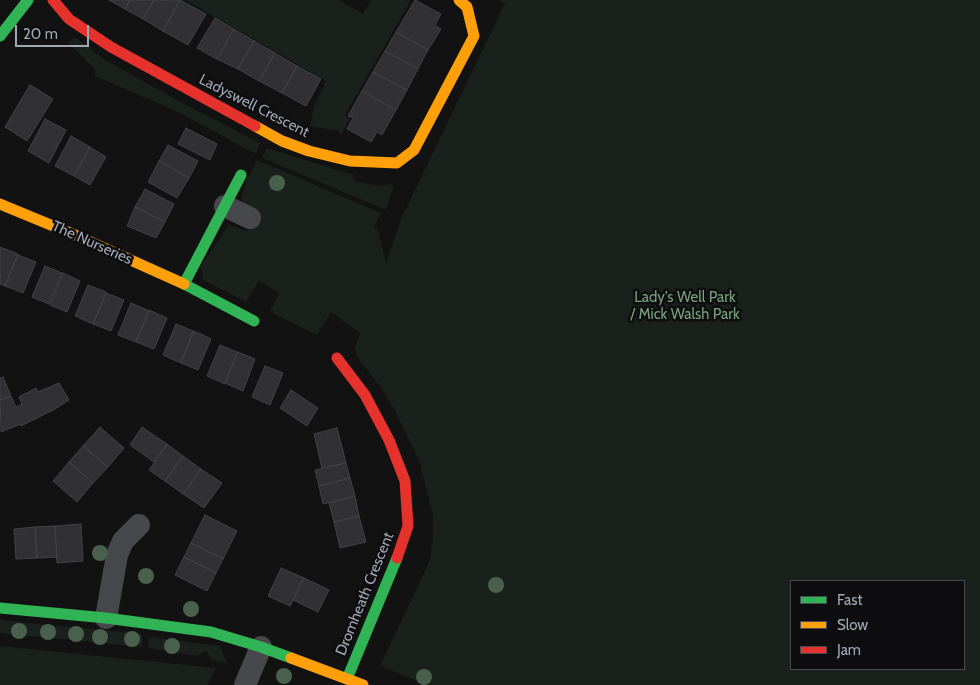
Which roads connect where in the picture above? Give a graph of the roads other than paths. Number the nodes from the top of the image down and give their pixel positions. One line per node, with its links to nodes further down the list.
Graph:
1 (28, 0): 4 (street)
2 (53, 0): 3 (street, Ladyswell Crescent)
3 (459, 0)
4 (0, 36)
5 (241, 175): 7 (street)
6 (0, 204): 9 (street, The Nurseries)
7 (225, 206): 8 (street); 9 (street)
8 (250, 218)
9 (184, 284): 10 (street, The Nurseries)
10 (254, 321)
11 (337, 358): 16 (street, Dromheath Crescent)
12 (139, 525): 14 (street)
13 (0, 608): 14 (street)
14 (106, 618): 15 (street)
15 (261, 647): 16 (street); 17 (street)
16 (347, 679): 18 (street)
17 (245, 685)
18 (362, 685)

